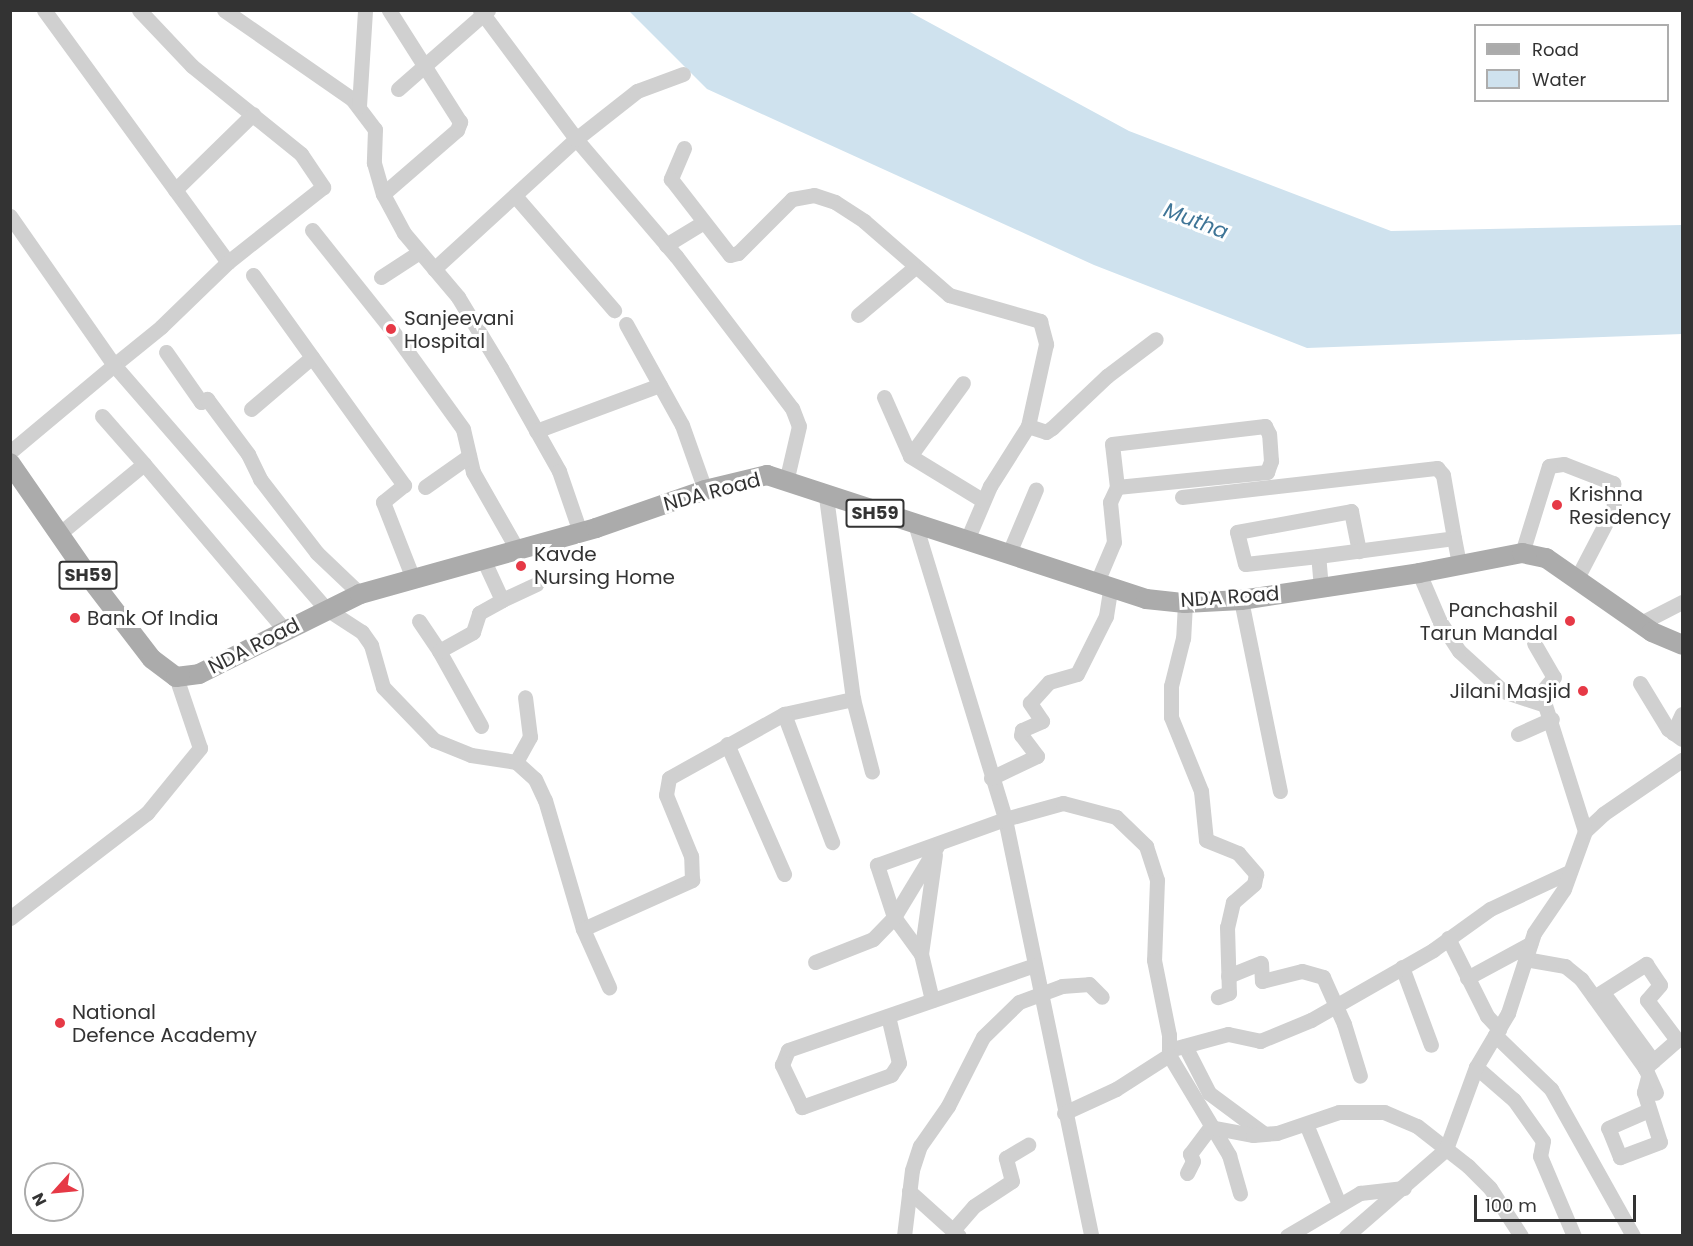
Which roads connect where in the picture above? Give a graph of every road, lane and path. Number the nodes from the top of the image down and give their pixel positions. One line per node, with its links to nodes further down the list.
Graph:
1 (44, 10): 14 (street)
2 (139, 10): 11 (street)
3 (224, 10): 10 (street)
4 (365, 10): 10 (street)
5 (389, 10): 7 (street)
6 (484, 12): 7 (street); 12 (street)
7 (424, 65): 9 (street); 15 (street)
8 (683, 74): 12 (street)
9 (398, 89)
10 (359, 106): 15 (street)
11 (253, 114): 14 (street); 22 (street)
12 (576, 139): 16 (street); 20 (street)
13 (684, 148): 18 (street)
14 (175, 190): 22 (street)
15 (383, 194): 21 (street)
16 (516, 197): 24 (street); 27 (street)
17 (10, 216): 33 (street)
18 (704, 222): 20 (street); 23 (street)
19 (312, 230): 42 (street)
20 (666, 245): 46 (street)
21 (418, 253): 24 (street); 26 (street)
22 (228, 262): 33 (street)
23 (915, 268): 28 (street); 39 (street)
24 (434, 269): 40 (street)
25 (253, 275): 32 (street)
26 (381, 277)
27 (614, 310)
28 (858, 315)
29 (626, 324): 35 (street)
30 (1156, 339): 39 (street)
31 (166, 351): 72 (street)
32 (312, 357): 37 (street); 67 (street)
33 (114, 365): 41 (street); 77 (street)
34 (963, 383): 43 (street)
35 (660, 385): 40 (street); 50 (street)
36 (885, 397): 43 (street)
37 (251, 409)
38 (102, 416): 45 (street)
39 (1028, 426): 53 (street)
40 (536, 430): 55 (street)
41 (10, 452)
42 (469, 456): 47 (street); 59 (street)
43 (910, 456): 53 (street)
44 (10, 463): 56 (main road, SH59)
45 (144, 464): 56 (street); 80 (street)
46 (786, 482): 50 (main road, NDA Road / SH59); 51 (main road, NDA Road / SH59)
47 (425, 486)
48 (1117, 487): 48 (street); 69 (street)
49 (1036, 489): 61 (street)
50 (705, 490): 55 (main road, NDA Road / SH59)
51 (826, 497): 54 (main road, NDA Road / SH59); 87 (street)
52 (1182, 497): 57 (street)
53 (982, 501): 58 (street)
54 (916, 527): 58 (main road, NDA Road / SH59); 99 (street)
55 (580, 532): 59 (main road, NDA Road / SH59)
56 (59, 534): 84 (main road, SH59)
57 (1454, 538): 60 (street); 65 (street)
58 (967, 540): 61 (main road, NDA Road / SH59)
59 (517, 549): 64 (main road, NDA Road / SH59)
60 (1359, 551): 63 (street); 63 (street)
61 (1009, 553): 69 (main road, NDA Road / SH59)
62 (1522, 553): 65 (main road, NDA Road / SH59); 70 (main road, NDA Road / SH59); 70 (street)
63 (1318, 556): 71 (street)
64 (484, 561): 67 (main road, NDA Road / SH59); 73 (street)
65 (1459, 564): 66 (main road, NDA Road / SH59)
66 (1419, 573): 71 (main road, NDA Road / SH59); 88 (street)
67 (412, 576): 72 (main road, NDA Road / SH59)
68 (536, 584): 73 (street)
69 (1104, 584): 76 (main road, NDA Road / SH59); 99 (street)
70 (1582, 584): 79 (main road, NDA Road / SH59)
71 (1321, 588): 74 (main road, NDA Road / SH59)
72 (360, 594): 77 (main road, NDA Road / SH59)
73 (502, 600): 83 (street)
74 (1241, 600): 76 (main road, NDA Road / SH59); 100 (street)
75 (1683, 602): 79 (street)
76 (1185, 603): 117 (street)
77 (325, 608): 80 (main road, NDA Road / SH59); 97 (street)
78 (419, 621): 83 (street)
79 (1639, 624): 82 (main road, NDA Road / SH59)
80 (285, 630): 84 (main road, NDA Road / SH59)
81 (1534, 643): 88 (street)
82 (1683, 645)
83 (439, 651): 92 (street)
84 (176, 678): 108 (street)
85 (1640, 683): 94 (street)
86 (525, 697): 97 (street)
87 (853, 699): 89 (street); 98 (street)
88 (1535, 700): 91 (street)
89 (784, 714): 95 (street); 103 (street)
90 (1683, 714): 94 (street)
91 (1552, 719): 93 (street); 102 (street)
92 (481, 726)
93 (1518, 734)
94 (1678, 736)
95 (727, 744): 106 (street); 109 (street)
96 (1683, 760): 102 (street)
97 (516, 762): 109 (street)
98 (872, 771)
99 (991, 778): 101 (street)
100 (1280, 791)
101 (1005, 819): 104 (street); 115 (street); 130 (street)
102 (1585, 831): 105 (street)
103 (832, 842)
104 (937, 846): 107 (street); 107 (street); 112 (street)
105 (1567, 873): 110 (street); 111 (street)
106 (784, 874)
107 (894, 917): 112 (street); 114 (street)
108 (10, 918)
109 (583, 929): 119 (street)
110 (1448, 939): 116 (street); 118 (street)
111 (1530, 944): 113 (street); 118 (street)
112 (921, 954): 124 (street)
113 (1525, 959): 121 (street); 127 (street)
114 (815, 962)
115 (1035, 965): 120 (street); 124 (street)
116 (1402, 967): 125 (street); 128 (street)
117 (1228, 976): 123 (street); 125 (street)
118 (1467, 978): 127 (street)
119 (609, 987)
120 (1041, 994): 122 (street); 136 (street); 144 (street)
121 (1598, 994): 132 (street); 132 (street)
122 (1102, 997)
123 (1218, 998)
124 (932, 1000): 126 (street)
125 (1338, 1008): 129 (street); 133 (street)
126 (888, 1016): 126 (street)
127 (1497, 1032): 131 (street); 154 (street)
128 (1431, 1045)
129 (1185, 1046): 130 (street); 139 (street)
130 (1169, 1052): 136 (street); 138 (street)
131 (1476, 1067): 141 (street); 153 (street)
132 (1649, 1068): 134 (street); 135 (street)
133 (1360, 1076)
134 (1656, 1093)
135 (1649, 1110)
136 (1064, 1113): 149 (street)
137 (1306, 1124): 139 (street); 141 (street); 146 (street)
138 (1210, 1127): 139 (street); 142 (street); 145 (street)
139 (1266, 1134)
140 (1028, 1145): 147 (street)
141 (1446, 1149): 143 (street); 152 (street)
142 (1187, 1173)
143 (1405, 1187): 146 (street); 151 (street)
144 (909, 1191): 147 (street); 148 (street)
145 (1240, 1193)
146 (1339, 1204): 150 (street)
147 (957, 1232)
148 (904, 1236)
149 (1091, 1236)
150 (1287, 1236)
151 (1346, 1236)
152 (1521, 1236)
153 (1574, 1236)
154 (1633, 1236)

